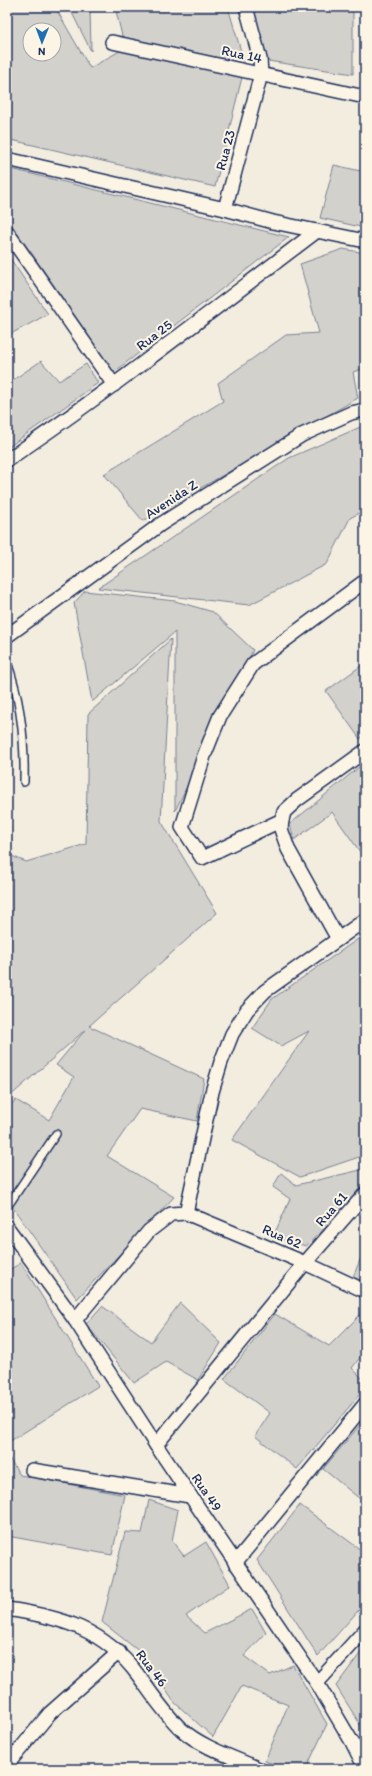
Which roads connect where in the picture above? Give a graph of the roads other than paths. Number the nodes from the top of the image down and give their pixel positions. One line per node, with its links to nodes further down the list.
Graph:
1 (246, 7): 3 (street, Rua 23)
2 (112, 42): 3 (street, Rua 14)
3 (262, 74): 4 (street, Rua 14); 6 (street, Rua 23)
4 (365, 97)
5 (7, 159): 6 (street)
6 (225, 209): 7 (street)
7 (317, 230): 9 (street); 10 (street, Rua 25)
8 (7, 232): 10 (street)
9 (365, 241)
10 (114, 385): 12 (street, Rua 25)
11 (365, 410): 14 (street, Avenida Z)
12 (7, 460)
13 (365, 581): 18 (street)
14 (7, 636)
15 (7, 662): 17 (lane)
16 (365, 750): 18 (street)
17 (24, 782)
18 (282, 820): 20 (street)
19 (365, 920): 20 (street)
20 (338, 939): 24 (street)
21 (56, 1134): 23 (lane)
22 (365, 1194): 26 (street, Rua 61)
23 (7, 1207)
24 (186, 1213): 26 (street, Rua 62); 28 (street)
25 (9, 1235): 28 (street, Rua 49)
26 (305, 1263): 27 (street, Rua 62); 30 (street, Rua 61)
27 (365, 1291)
28 (75, 1320): 30 (street, Rua 49)
29 (365, 1404): 33 (street)
30 (156, 1445): 32 (street, Rua 49)
31 (32, 1470): 32 (street)
32 (190, 1496): 33 (street, Rua 49)
33 (235, 1563): 37 (street, Rua 49)
34 (7, 1610): 36 (street, Rua 46)
35 (365, 1630): 37 (street)
36 (119, 1652): 38 (street); 40 (street, Rua 46)
37 (316, 1683): 39 (street, Rua 49)
38 (7, 1765)
39 (365, 1768)
40 (259, 1769)

